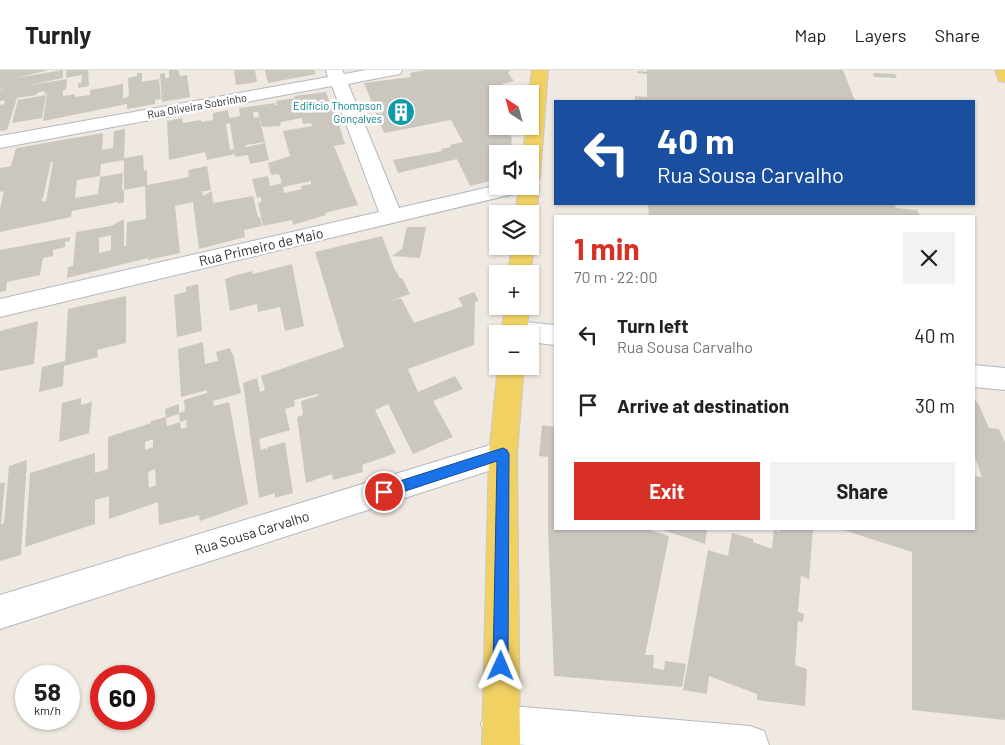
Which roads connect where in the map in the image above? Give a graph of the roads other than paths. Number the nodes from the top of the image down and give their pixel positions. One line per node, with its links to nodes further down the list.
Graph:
1 (394, 70): 4 (street, Rua Oliveira Sobrinho)
2 (540, 70): 7 (main road)
3 (1004, 70): 5 (main road)
4 (336, 75): 6 (street, Rua Oliveira Sobrinho); 9 (street)
5 (1005, 78)
6 (0, 142)
7 (533, 145)
8 (489, 194): 9 (street, Rua Primeiro de Maio)
9 (392, 217): 10 (street, Rua Primeiro de Maio)
10 (0, 308)
11 (539, 334): 12 (street)
12 (554, 335)
13 (510, 375): 16 (main road)
14 (975, 376): 15 (street)
15 (1005, 379)
16 (503, 454): 17 (street, Rua Sousa Carvalho); 18 (main road)
17 (0, 612)
18 (501, 735): 19 (street)
19 (750, 745)

